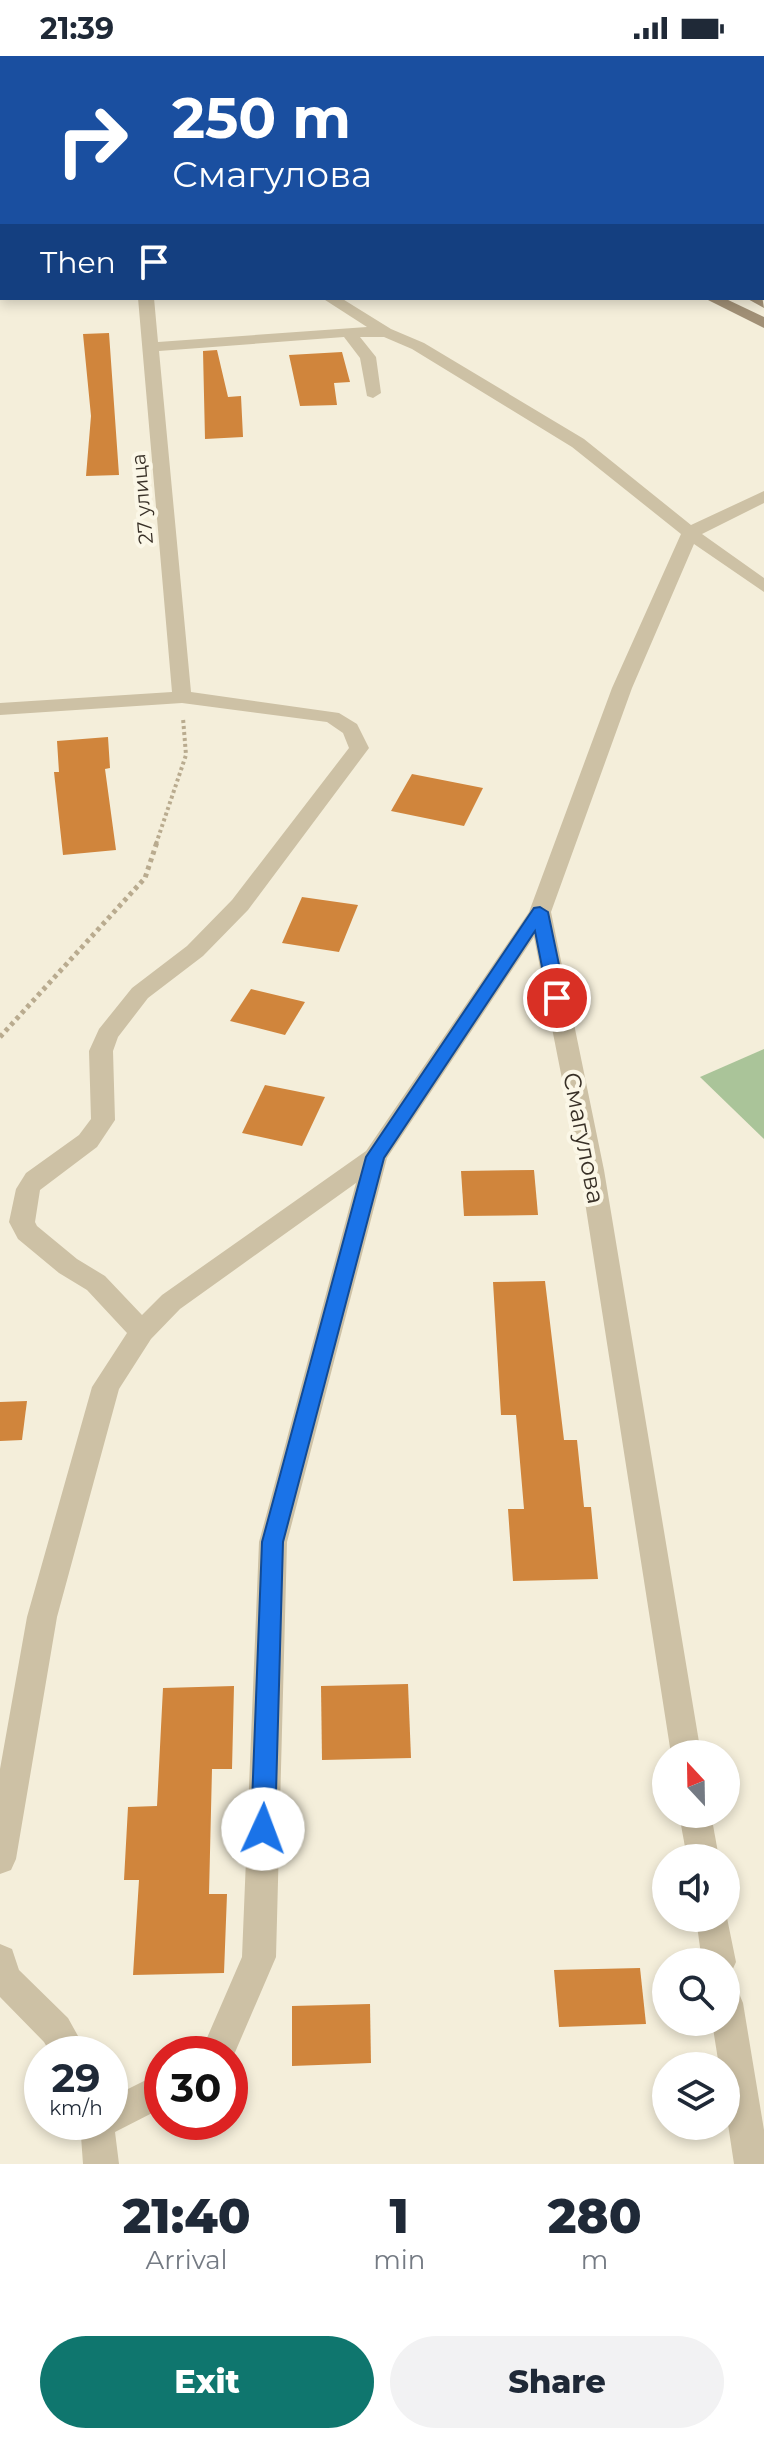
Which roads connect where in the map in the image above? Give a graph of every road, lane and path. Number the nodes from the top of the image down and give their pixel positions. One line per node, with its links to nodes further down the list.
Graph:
1 (146, 300): 7 (street, 27 улица)
2 (333, 300): 6 (street)
3 (716, 300): 4 (main road)
4 (764, 323)
5 (348, 332): 6 (street); 7 (street); 8 (street)
6 (386, 332): 10 (street)
7 (150, 347): 12 (street, 27 улица)
8 (373, 393)
9 (764, 496): 10 (street)
10 (690, 533): 11 (street); 14 (street)
11 (764, 587)
12 (182, 697): 13 (street); 15 (path); 17 (street)
13 (0, 709)
14 (540, 912): 16 (street); 18 (street, Смагулова)
15 (0, 1037)
16 (375, 1157): 17 (street); 22 (street)
17 (142, 1332): 19 (street)
18 (684, 1740)
19 (0, 1859)
20 (0, 1960): 21 (street)
21 (60, 2036)
22 (225, 2036)
23 (731, 2036): 26 (street)
24 (101, 2140): 25 (street)
25 (101, 2164)
26 (752, 2164)

